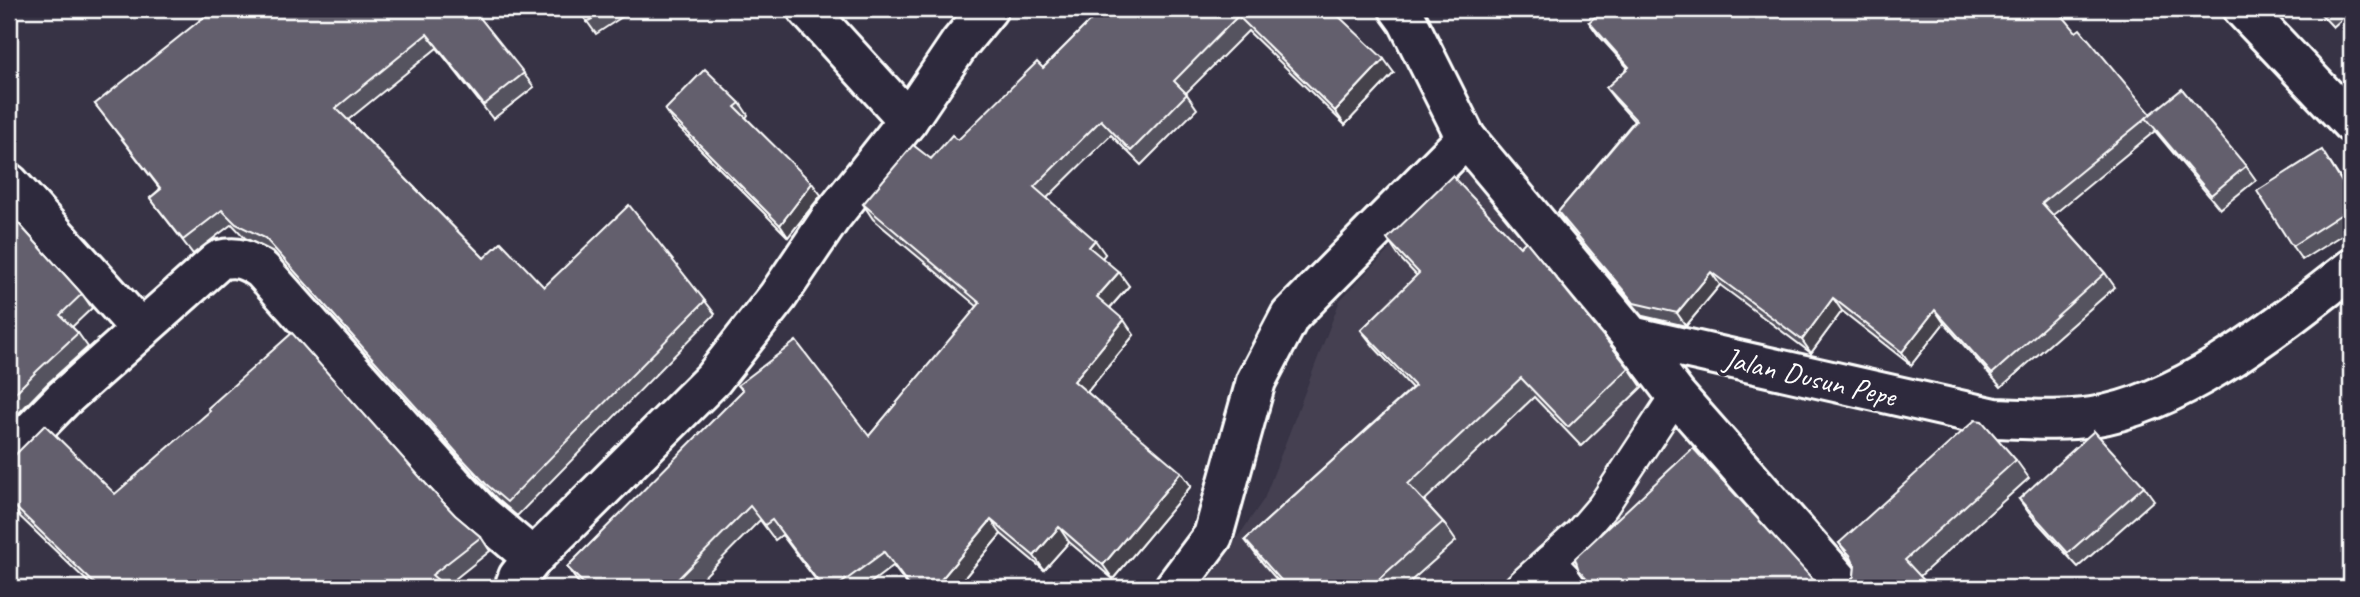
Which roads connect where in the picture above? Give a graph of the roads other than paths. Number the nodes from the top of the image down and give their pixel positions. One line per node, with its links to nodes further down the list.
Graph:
1 (807, 9): 5 (street)
2 (988, 9): 5 (street)
3 (1399, 9): 7 (street)
4 (2243, 9): 6 (street)
5 (908, 120): 15 (street)
6 (2351, 123)
7 (1466, 138): 11 (street); 16 (street)
8 (9, 183): 10 (street)
9 (2351, 270): 11 (street, Jalan Dusun Pepe)
10 (141, 330): 13 (street); 15 (street)
11 (1630, 336): 12 (street)
12 (1676, 395): 14 (lane); 19 (street)
13 (9, 454)
14 (1549, 561): 17 (lane); 18 (lane)
15 (523, 573)
16 (1174, 588)
17 (1518, 588)
18 (1576, 588)
19 (1846, 588)

